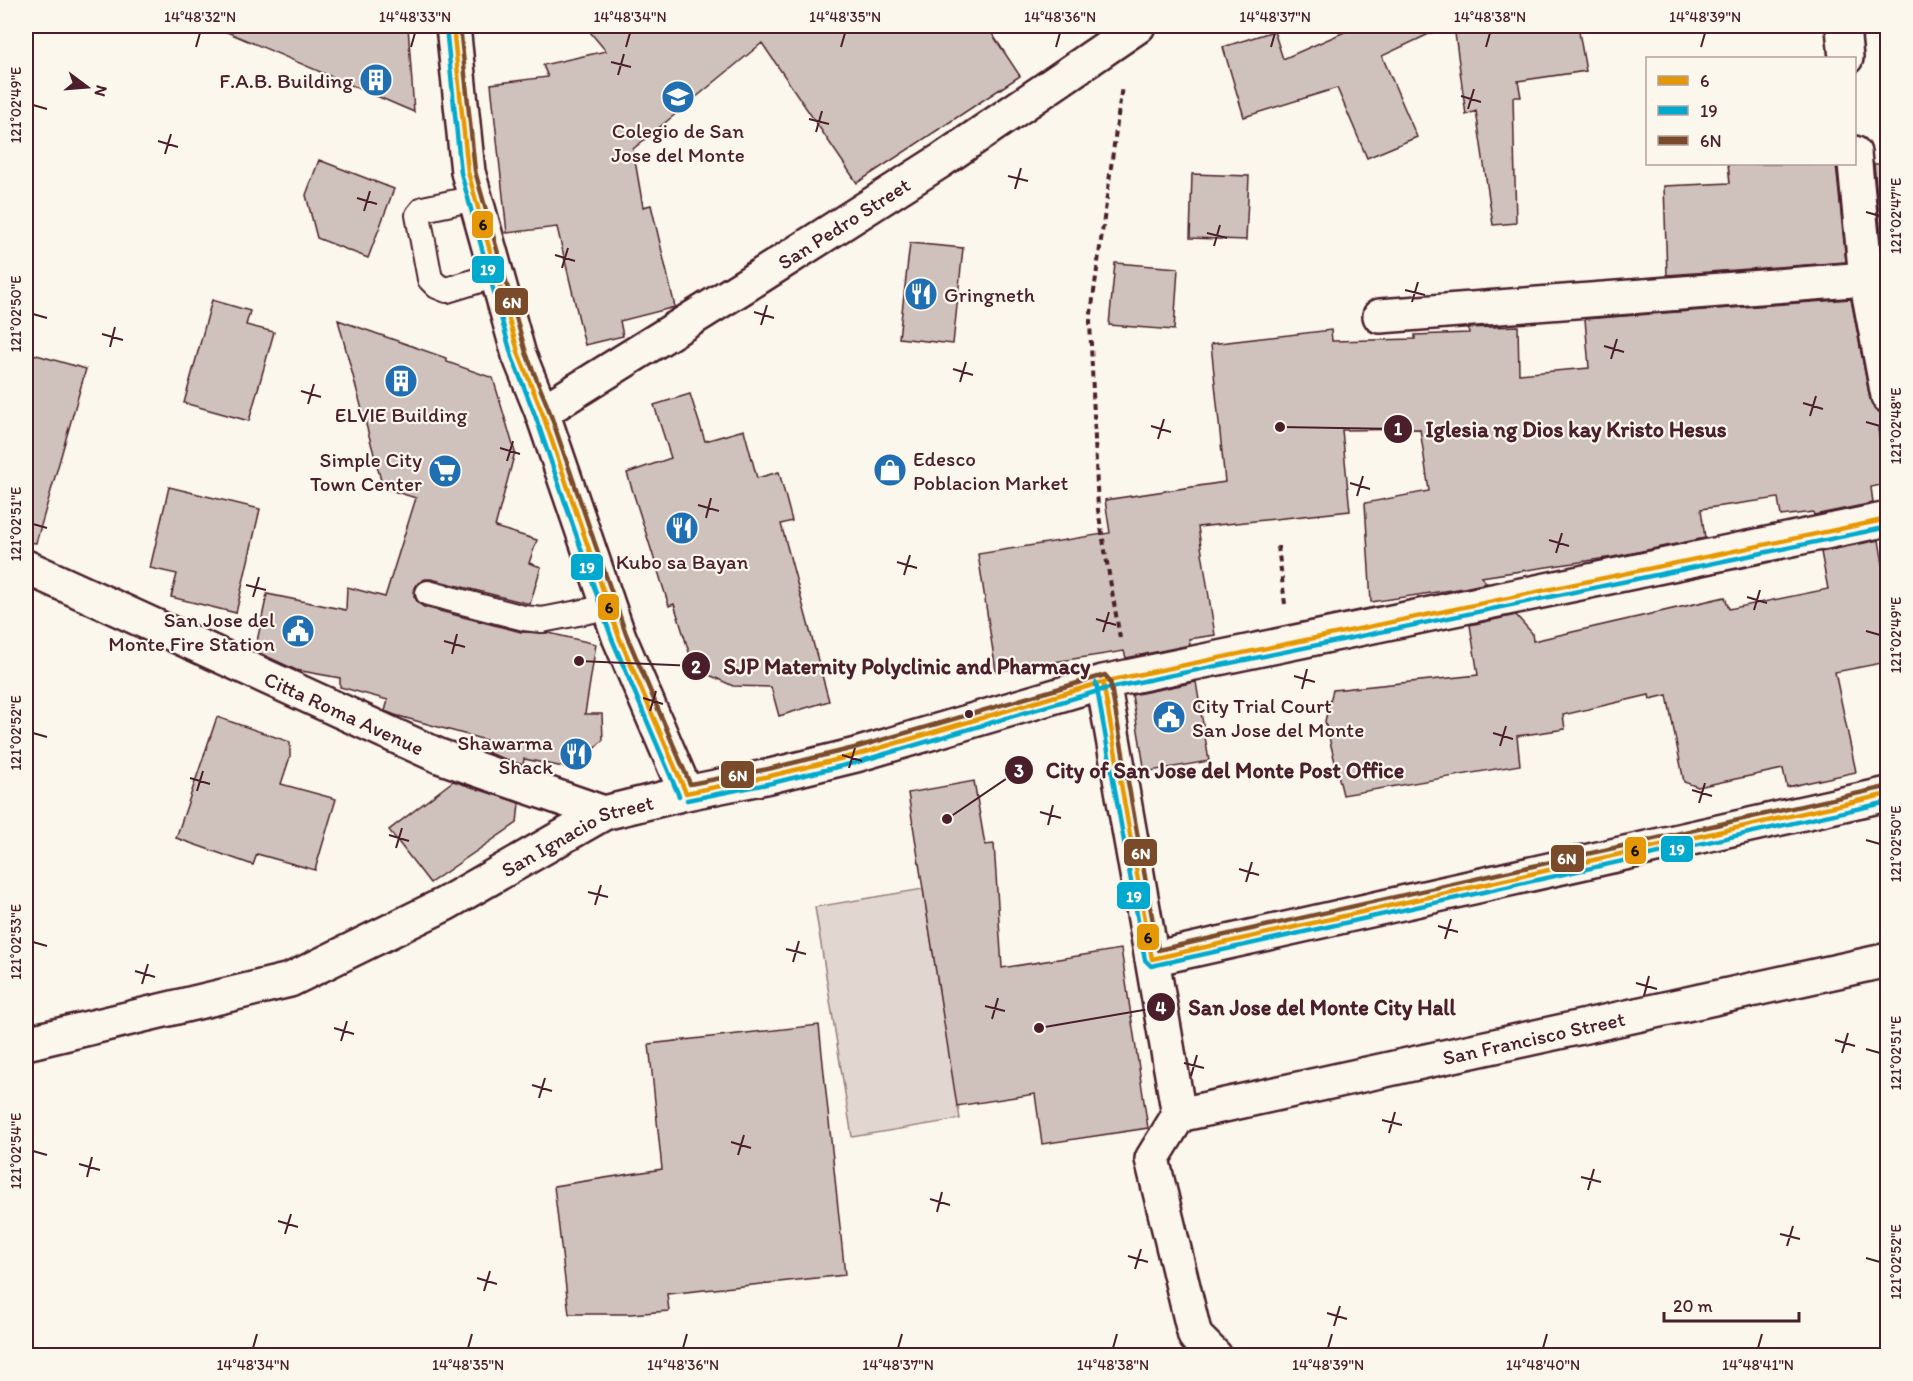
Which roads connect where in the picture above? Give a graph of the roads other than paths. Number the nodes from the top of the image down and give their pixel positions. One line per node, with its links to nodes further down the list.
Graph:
1 (453, 26): 6 (street)
2 (1848, 26): 4 (street)
3 (1133, 28): 11 (street, San Pedro Street)
4 (1846, 57)
5 (1855, 165): 8 (street)
6 (475, 198): 7 (street); 7 (lane)
7 (496, 275): 11 (street)
8 (1866, 279): 9 (street); 10 (street)
9 (1380, 316)
10 (1887, 396)
11 (542, 412): 15 (street)
12 (1887, 519): 16 (street, San Ignacio Street)
13 (26, 567): 19 (street, Citta Roma Avenue)
14 (428, 593): 15 (lane)
15 (609, 607): 17 (street)
16 (1115, 680): 17 (street, San Ignacio Street); 20 (street)
17 (686, 793): 19 (street, San Ignacio Street)
18 (1887, 794): 20 (street)
19 (604, 813): 22 (street, San Ignacio Street)
20 (1152, 959): 23 (street)
21 (1887, 960): 23 (street, San Francisco Street)
22 (26, 1043)
23 (1179, 1115): 24 (street)
24 (1215, 1356)

